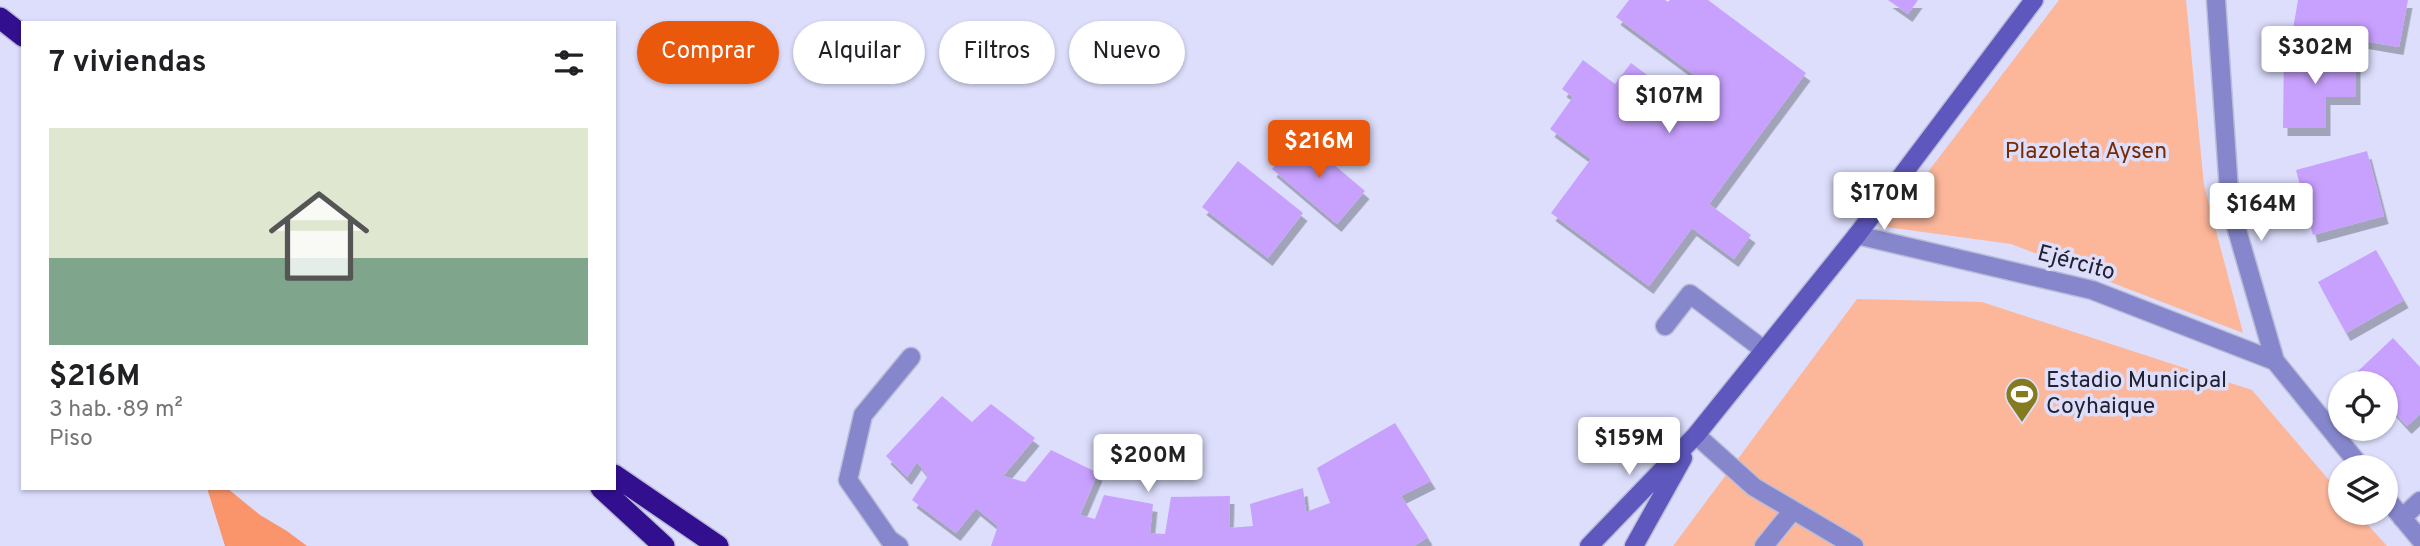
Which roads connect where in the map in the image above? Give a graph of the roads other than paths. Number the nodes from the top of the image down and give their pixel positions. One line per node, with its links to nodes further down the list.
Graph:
1 (2034, 0): 5 (street)
2 (2216, 0): 9 (street, Ejército)
3 (0, 18): 4 (highway)
4 (21, 34)
5 (1857, 235): 7 (street); 9 (street, Ejército)
6 (1665, 326): 7 (street)
7 (1764, 350): 10 (street)
8 (911, 357): 21 (street)
9 (2275, 361): 11 (street, Ejército)
10 (1696, 435): 15 (street); 22 (street); 23 (street)
11 (2351, 455)
12 (616, 476): 20 (highway)
13 (603, 490): 19 (highway)
14 (2420, 501): 17 (street)
15 (1793, 510): 24 (street); 25 (street)
16 (2398, 513): 17 (street)
17 (2402, 518): 18 (street)
18 (2420, 539)
19 (664, 546)
20 (718, 546)
21 (899, 546)
22 (1589, 546)
23 (1633, 546)
24 (1764, 546)
25 (1854, 546)

